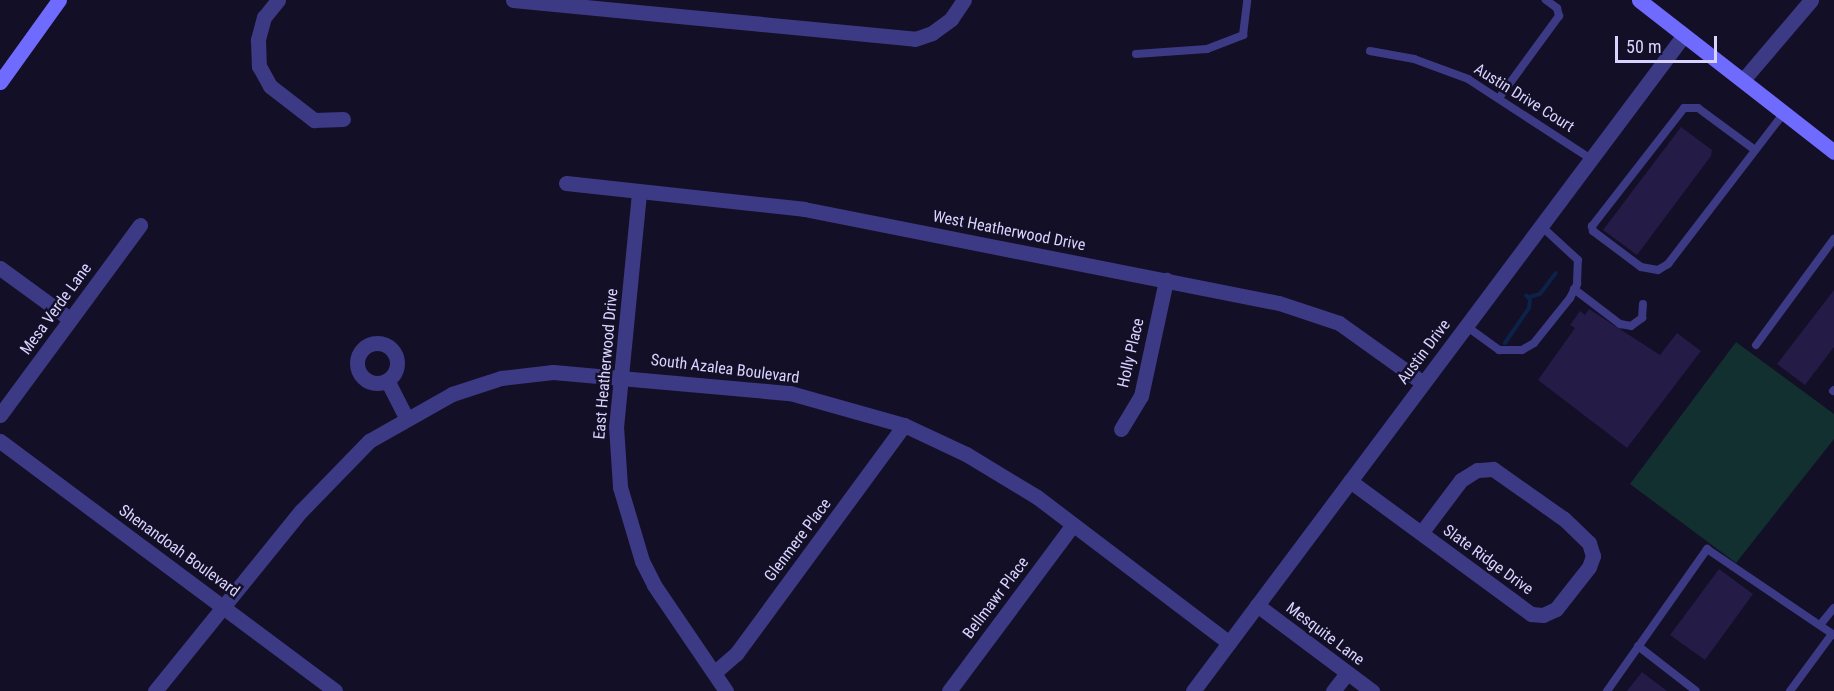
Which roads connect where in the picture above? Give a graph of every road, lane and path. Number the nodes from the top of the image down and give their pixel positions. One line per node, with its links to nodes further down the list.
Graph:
1 (59, 0): 13 (main road)
2 (278, 0): 16 (street)
3 (513, 0): 4 (street)
4 (964, 0)
5 (1246, 0): 11 (lane)
6 (1546, 0): 14 (lane)
7 (1639, 0): 9 (main road)
8 (1811, 0): 12 (street)
9 (1684, 35): 12 (main road); 19 (street, Austin Drive)
10 (1370, 51): 14 (lane, Austin Drive Court)
11 (1136, 54)
12 (1743, 80): 15 (main road)
13 (0, 82)
14 (1499, 98): 19 (lane, Austin Drive Court)
15 (1784, 112): 17 (lane); 18 (main road)
16 (342, 119)
17 (1755, 150): 17 (lane)
18 (1834, 152)
19 (1591, 159): 23 (street, Austin Drive)
20 (566, 183): 21 (street, West Heatherwood Drive)
21 (639, 193): 26 (street, West Heatherwood Drive); 32 (street, East Heatherwood Drive)
22 (140, 225): 29 (street, Mesa Verde Lane)
23 (1541, 226): 27 (lane); 30 (street, Austin Drive)
24 (1834, 239): 31 (lane)
25 (0, 268): 29 (street)
26 (1166, 280): 34 (street, West Heatherwood Drive); 38 (street, Holly Place)
27 (1574, 289): 28 (lane); 30 (lane)
28 (1642, 304)
29 (70, 320): 35 (street, Mesa Verde Lane)
30 (1466, 326): 34 (street, Austin Drive)
31 (1756, 345)
32 (622, 376): 36 (street, South Azalea Boulevard); 37 (street, South Azalea Boulevard); 50 (street, East Heatherwood Drive)
33 (388, 382): 36 (street)
34 (1423, 383): 40 (street, Austin Drive)
35 (0, 415)
36 (406, 417): 44 (street, South Azalea Boulevard)
37 (904, 425): 41 (street, South Azalea Boulevard); 50 (street, Glenmere Place)
38 (1121, 429)
39 (0, 441): 44 (street, Shenandoah Boulevard)
40 (1350, 481): 42 (street, Slate Ridge Drive); 43 (street, Austin Drive)
41 (1072, 526): 48 (street, South Azalea Boulevard); 55 (street, Bellmawr Place)
42 (1421, 533): 42 (street, Slate Ridge Drive)
43 (1257, 605): 48 (street, Austin Drive); 51 (street, Mesquite Lane)
44 (225, 607): 52 (street, South Azalea Boulevard); 53 (street, Shenandoah Boulevard)
45 (1834, 608): 46 (lane)
46 (1820, 625): 47 (lane); 49 (lane)
47 (1833, 634): 61 (lane)
48 (1229, 643): 56 (street, Austin Drive)
49 (1638, 646): 59 (lane); 60 (lane)
50 (715, 672): 54 (street, East Heatherwood Drive)
51 (1347, 673): 57 (street); 58 (street, Mesquite Lane)
52 (155, 691)
53 (335, 691)
54 (726, 691)
55 (949, 691)
56 (1193, 691)
57 (1334, 691)
58 (1372, 691)
59 (1607, 691)
60 (1696, 691)
61 (1790, 691)

